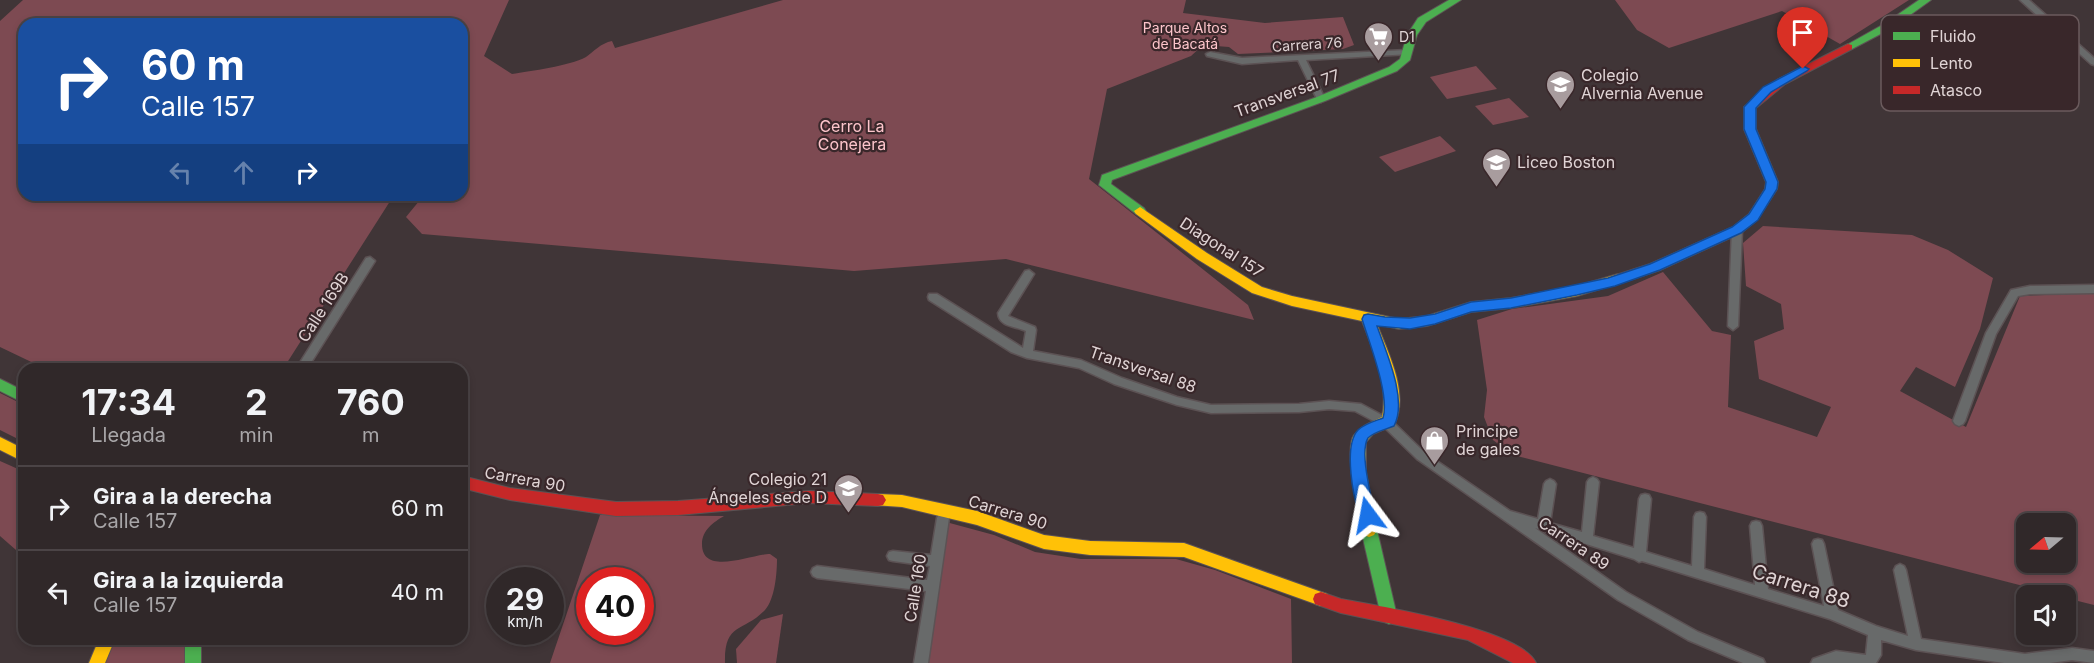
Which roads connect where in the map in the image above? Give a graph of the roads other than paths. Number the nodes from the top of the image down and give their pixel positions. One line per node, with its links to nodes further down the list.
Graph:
1 (1456, 0): 8 (street, Transversal 77)
2 (1926, 0): 4 (street)
3 (2024, 0): 5 (street)
4 (1902, 15)
5 (2041, 15)
6 (1881, 29): 14 (street)
7 (2079, 49): 11 (street)
8 (1407, 52): 10 (street, Carrera 76); 12 (street, Transversal 77)
9 (1210, 54): 10 (street, Carrera 76)
10 (1301, 59): 12 (street)
11 (2094, 62)
12 (1321, 99): 13 (street, Transversal 77)
13 (1105, 185): 19 (street, Diagonal 157)
14 (1737, 230): 19 (street, Diagonal 157); 20 (street)
15 (370, 261): 22 (street, Calle 169B)
16 (1029, 273): 21 (street)
17 (2094, 289): 25 (street)
18 (933, 297): 21 (street, Transversal 88)
19 (1368, 319): 26 (street)
20 (1733, 326)
21 (1027, 354): 26 (street, Transversal 88)
22 (305, 363)
23 (0, 386): 24 (street)
24 (18, 394)
25 (1959, 421)
26 (1387, 423): 33 (street, Carrera 89); 49 (street)
27 (0, 443): 28 (street)
28 (18, 453)
29 (1593, 482): 38 (street)
30 (468, 484): 49 (street, Carrera 90)
31 (1550, 484): 36 (street)
32 (1645, 499): 41 (street)
33 (1502, 514): 36 (street, Carrera 88); 58 (street, Carrera 89)
34 (1700, 517): 45 (street)
35 (943, 518): 42 (street, Calle 160)
36 (1543, 526): 38 (street, Carrera 88)
37 (1756, 526): 47 (street)
38 (1587, 538): 41 (street, Carrera 88)
39 (1818, 544): 48 (street)
40 (893, 556): 42 (street)
41 (1639, 557): 45 (street, Carrera 88)
42 (936, 561): 46 (street, Calle 160)
43 (1900, 570): 51 (street)
44 (817, 572): 46 (street)
45 (1698, 574): 47 (street, Carrera 88)
46 (932, 586): 56 (street, Calle 160)
47 (1762, 594): 48 (street, Carrera 88)
48 (1832, 614): 50 (street, Carrera 88)
49 (1389, 616): 57 (street, Carrera 90)
50 (1875, 632): 51 (street, Carrera 88); 59 (street)
51 (1916, 644): 54 (street, Carrera 88)
52 (99, 645): 55 (street)
53 (104, 645): 55 (street)
54 (2094, 657)
55 (97, 662)
56 (921, 663)
57 (1528, 663)
58 (1758, 663)
59 (1818, 663)

